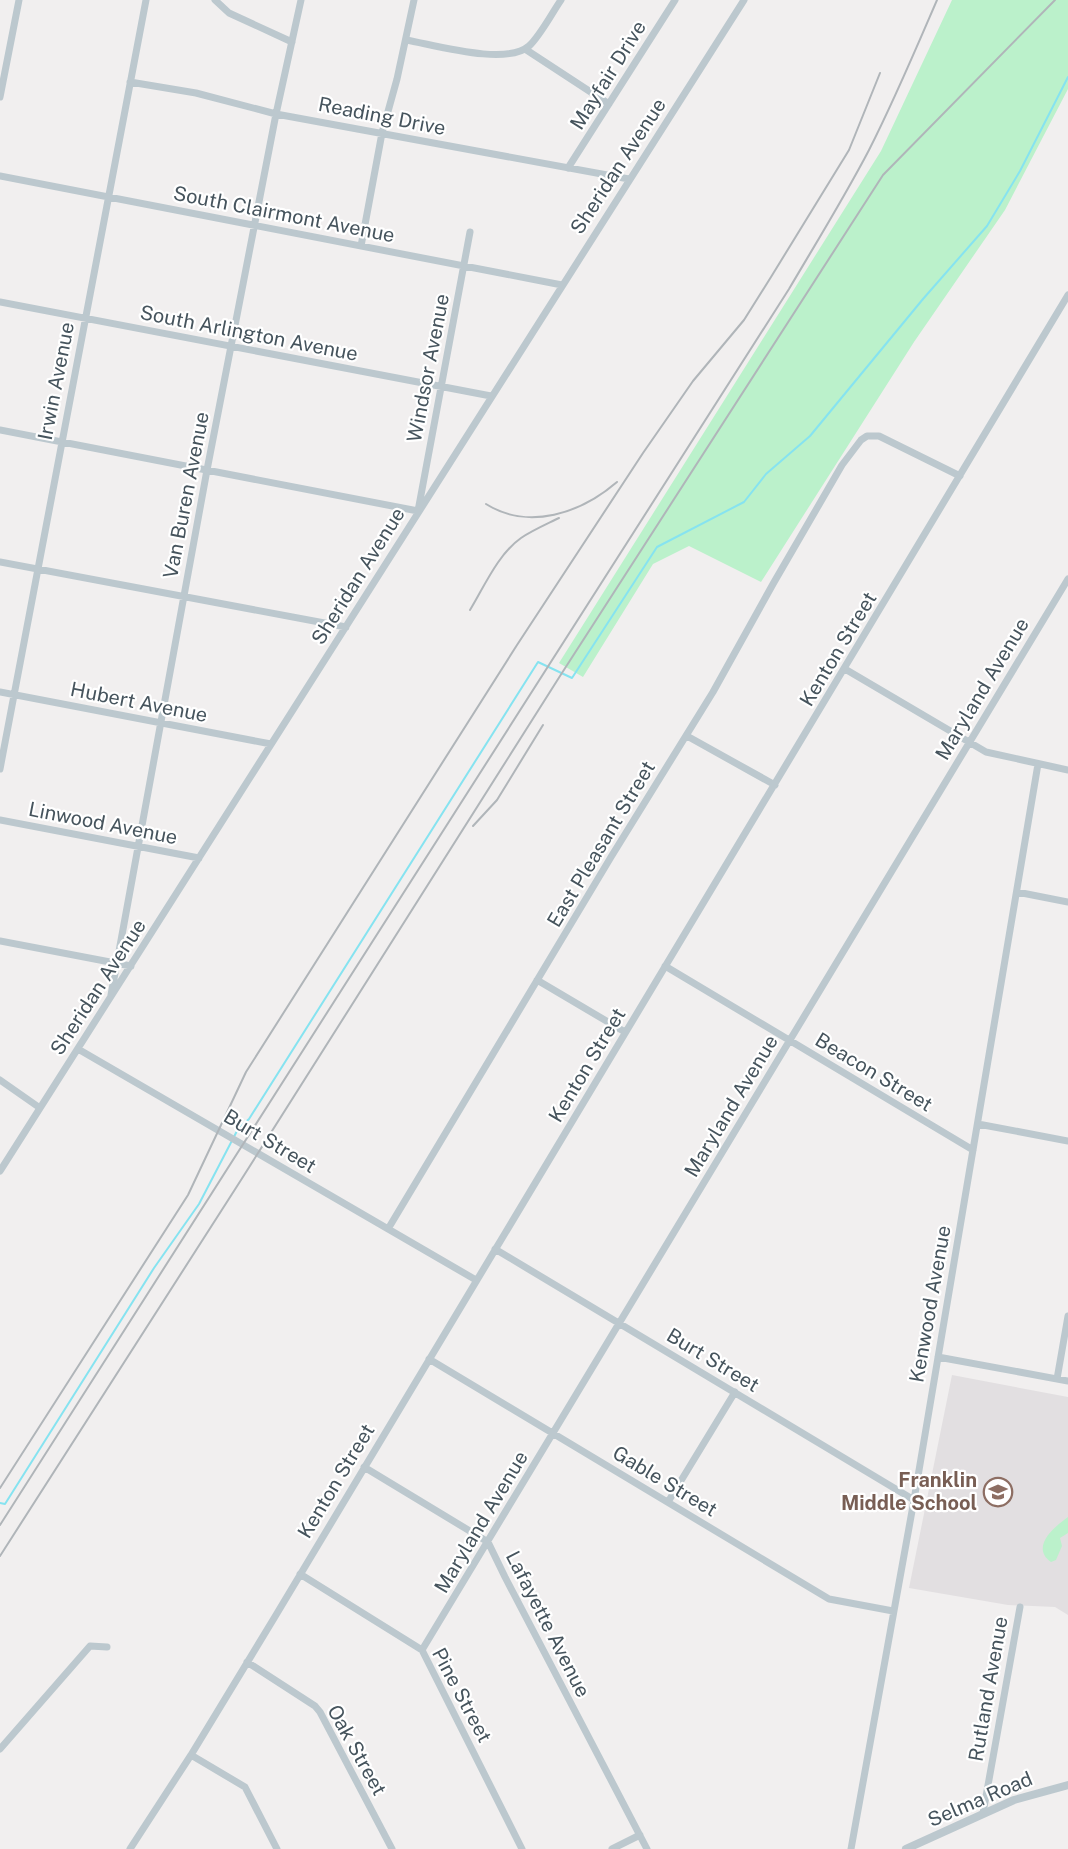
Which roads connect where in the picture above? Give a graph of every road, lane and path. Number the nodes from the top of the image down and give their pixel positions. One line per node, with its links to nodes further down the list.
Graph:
1 (19, 0): 13 (street)
2 (146, 0): 12 (street, Irwin Avenue)
3 (215, 0): 10 (street)
4 (301, 0): 10 (street, Van Buren Avenue)
5 (414, 0): 9 (street)
6 (561, 0): 11 (street)
7 (675, 0): 14 (street, Mayfair Drive)
8 (744, 0): 19 (street, Sheridan Avenue)
9 (406, 40): 11 (street); 16 (street)
10 (292, 42): 15 (street, Van Buren Avenue)
11 (525, 49): 14 (street)
12 (130, 82): 15 (street, Reading Drive); 20 (street, Irwin Avenue)
13 (0, 98)
14 (609, 104): 17 (street, Mayfair Drive)
15 (276, 114): 16 (street, Reading Drive); 21 (street, Van Buren Avenue)
16 (382, 133): 17 (street, Reading Drive); 23 (street)
17 (568, 168): 19 (street, Reading Drive)
18 (0, 176): 20 (street, South Clairmont Avenue)
19 (629, 179): 25 (street, Sheridan Avenue)
20 (108, 197): 21 (street, South Clairmont Avenue); 28 (street, Irwin Avenue)
21 (254, 225): 23 (street, South Clairmont Avenue); 29 (street, Van Buren Avenue)
22 (470, 232): 24 (street, Windsor Avenue)
23 (361, 246): 24 (street, South Clairmont Avenue)
24 (465, 266): 25 (street, South Clairmont Avenue); 30 (street, Windsor Avenue)
25 (562, 285): 31 (street, Sheridan Avenue)
26 (1068, 295): 35 (street, Kenton Street)
27 (0, 303): 28 (street, South Arlington Avenue)
28 (84, 319): 29 (street, South Arlington Avenue); 33 (street, Irwin Avenue)
29 (231, 347): 30 (street, South Arlington Avenue); 34 (street, Van Buren Avenue)
30 (442, 387): 31 (street, South Arlington Avenue); 36 (street, Windsor Avenue)
31 (491, 396): 36 (street, Sheridan Avenue)
32 (0, 430): 33 (street)
33 (61, 442): 34 (street); 38 (street, Irwin Avenue)
34 (207, 470): 36 (street); 40 (street, Van Buren Avenue)
35 (960, 477): 42 (street, Kenton Street); 46 (street, East Pleasant Street)
36 (418, 511): 41 (street, Sheridan Avenue)
37 (0, 562): 38 (street)
38 (37, 569): 40 (street); 44 (street, Irwin Avenue)
39 (1068, 579): 47 (street, Maryland Avenue)
40 (183, 596): 41 (street); 45 (street, Van Buren Avenue)
41 (346, 627): 48 (street, Sheridan Avenue)
42 (845, 669): 47 (street); 52 (street, Kenton Street)
43 (0, 692): 44 (street, Hubert Avenue)
44 (14, 695): 45 (street, Hubert Avenue); 50 (street, Irwin Avenue)
45 (160, 723): 48 (street, Hubert Avenue); 54 (street, Van Buren Avenue)
46 (687, 736): 52 (street); 62 (street, East Pleasant Street)
47 (969, 743): 49 (street); 65 (street, Maryland Avenue)
48 (271, 744): 55 (street, Sheridan Avenue)
49 (1038, 764): 51 (street); 56 (street, Kenwood Avenue)
50 (0, 769)
51 (1068, 770)
52 (775, 785): 61 (street, Kenton Street)
53 (0, 820): 54 (street, Linwood Avenue)
54 (137, 846): 55 (street, Linwood Avenue); 59 (street, Van Buren Avenue)
55 (199, 858): 60 (street, Sheridan Avenue)
56 (1017, 892): 57 (street); 69 (street, Kenwood Avenue)
57 (1068, 902)
58 (0, 941): 59 (street)
59 (116, 963): 60 (street); 63 (street, Van Buren Avenue)
60 (131, 966): 63 (street, Sheridan Avenue)
61 (665, 966): 64 (street, Kenton Street); 65 (street, Beacon Street)
62 (537, 980): 64 (street); 73 (street, East Pleasant Street)
63 (111, 997): 66 (street, Sheridan Avenue)
64 (625, 1032): 74 (street, Kenton Street)
65 (790, 1041): 71 (street, Beacon Street); 77 (street, Maryland Avenue)
66 (78, 1049): 68 (street, Sheridan Avenue); 73 (street, Burt Street)
67 (0, 1080): 68 (street)
68 (40, 1108): 72 (street, Sheridan Avenue)
69 (978, 1124): 70 (street); 71 (street, Kenwood Avenue)
70 (1068, 1141)
71 (973, 1150): 78 (street, Kenwood Avenue)
72 (0, 1171)
73 (388, 1229): 75 (street, Burt Street)
74 (495, 1249): 75 (street, Kenton Street); 77 (street, Burt Street)
75 (476, 1280): 79 (street, Kenton Street)
76 (1068, 1316): 80 (street)
77 (620, 1324): 82 (street, Burt Street); 83 (street, Maryland Avenue)
78 (938, 1357): 80 (street); 85 (street, Kenwood Avenue)
79 (429, 1359): 83 (street, Gable Street); 84 (street, Kenton Street)
80 (1057, 1379): 81 (street)
81 (1068, 1381)
82 (735, 1392): 85 (street, Burt Street); 86 (street)
83 (554, 1434): 86 (street, Gable Street); 87 (street, Maryland Avenue)
84 (364, 1467): 87 (street, Lafayette Avenue); 88 (street, Kenton Street)
85 (914, 1500): 90 (street, Kenwood Avenue)
86 (668, 1502): 90 (street, Gable Street)
87 (488, 1542): 92 (street, Maryland Avenue); 98 (street, Lafayette Avenue)
88 (300, 1574): 92 (street, Pine Street); 93 (street, Kenton Street)
89 (1020, 1607): 97 (street, Rutland Avenue)
90 (893, 1611): 105 (street, Kenwood Avenue)
91 (107, 1647): 94 (street)
92 (422, 1650): 102 (street, Pine Street)
93 (247, 1662): 95 (street, Kenton Street); 101 (street, Oak Street)
94 (0, 1749)
95 (191, 1755): 99 (street, Kenton Street); 100 (street)
96 (1068, 1785): 97 (street, Selma Road)
97 (983, 1813): 106 (street, Selma Road)
98 (640, 1835): 103 (street); 104 (street, Lafayette Avenue)
99 (130, 1849)
100 (277, 1849)
101 (392, 1849)
102 (522, 1849)
103 (612, 1849)
104 (647, 1849)
105 (851, 1849)
106 (906, 1849)

